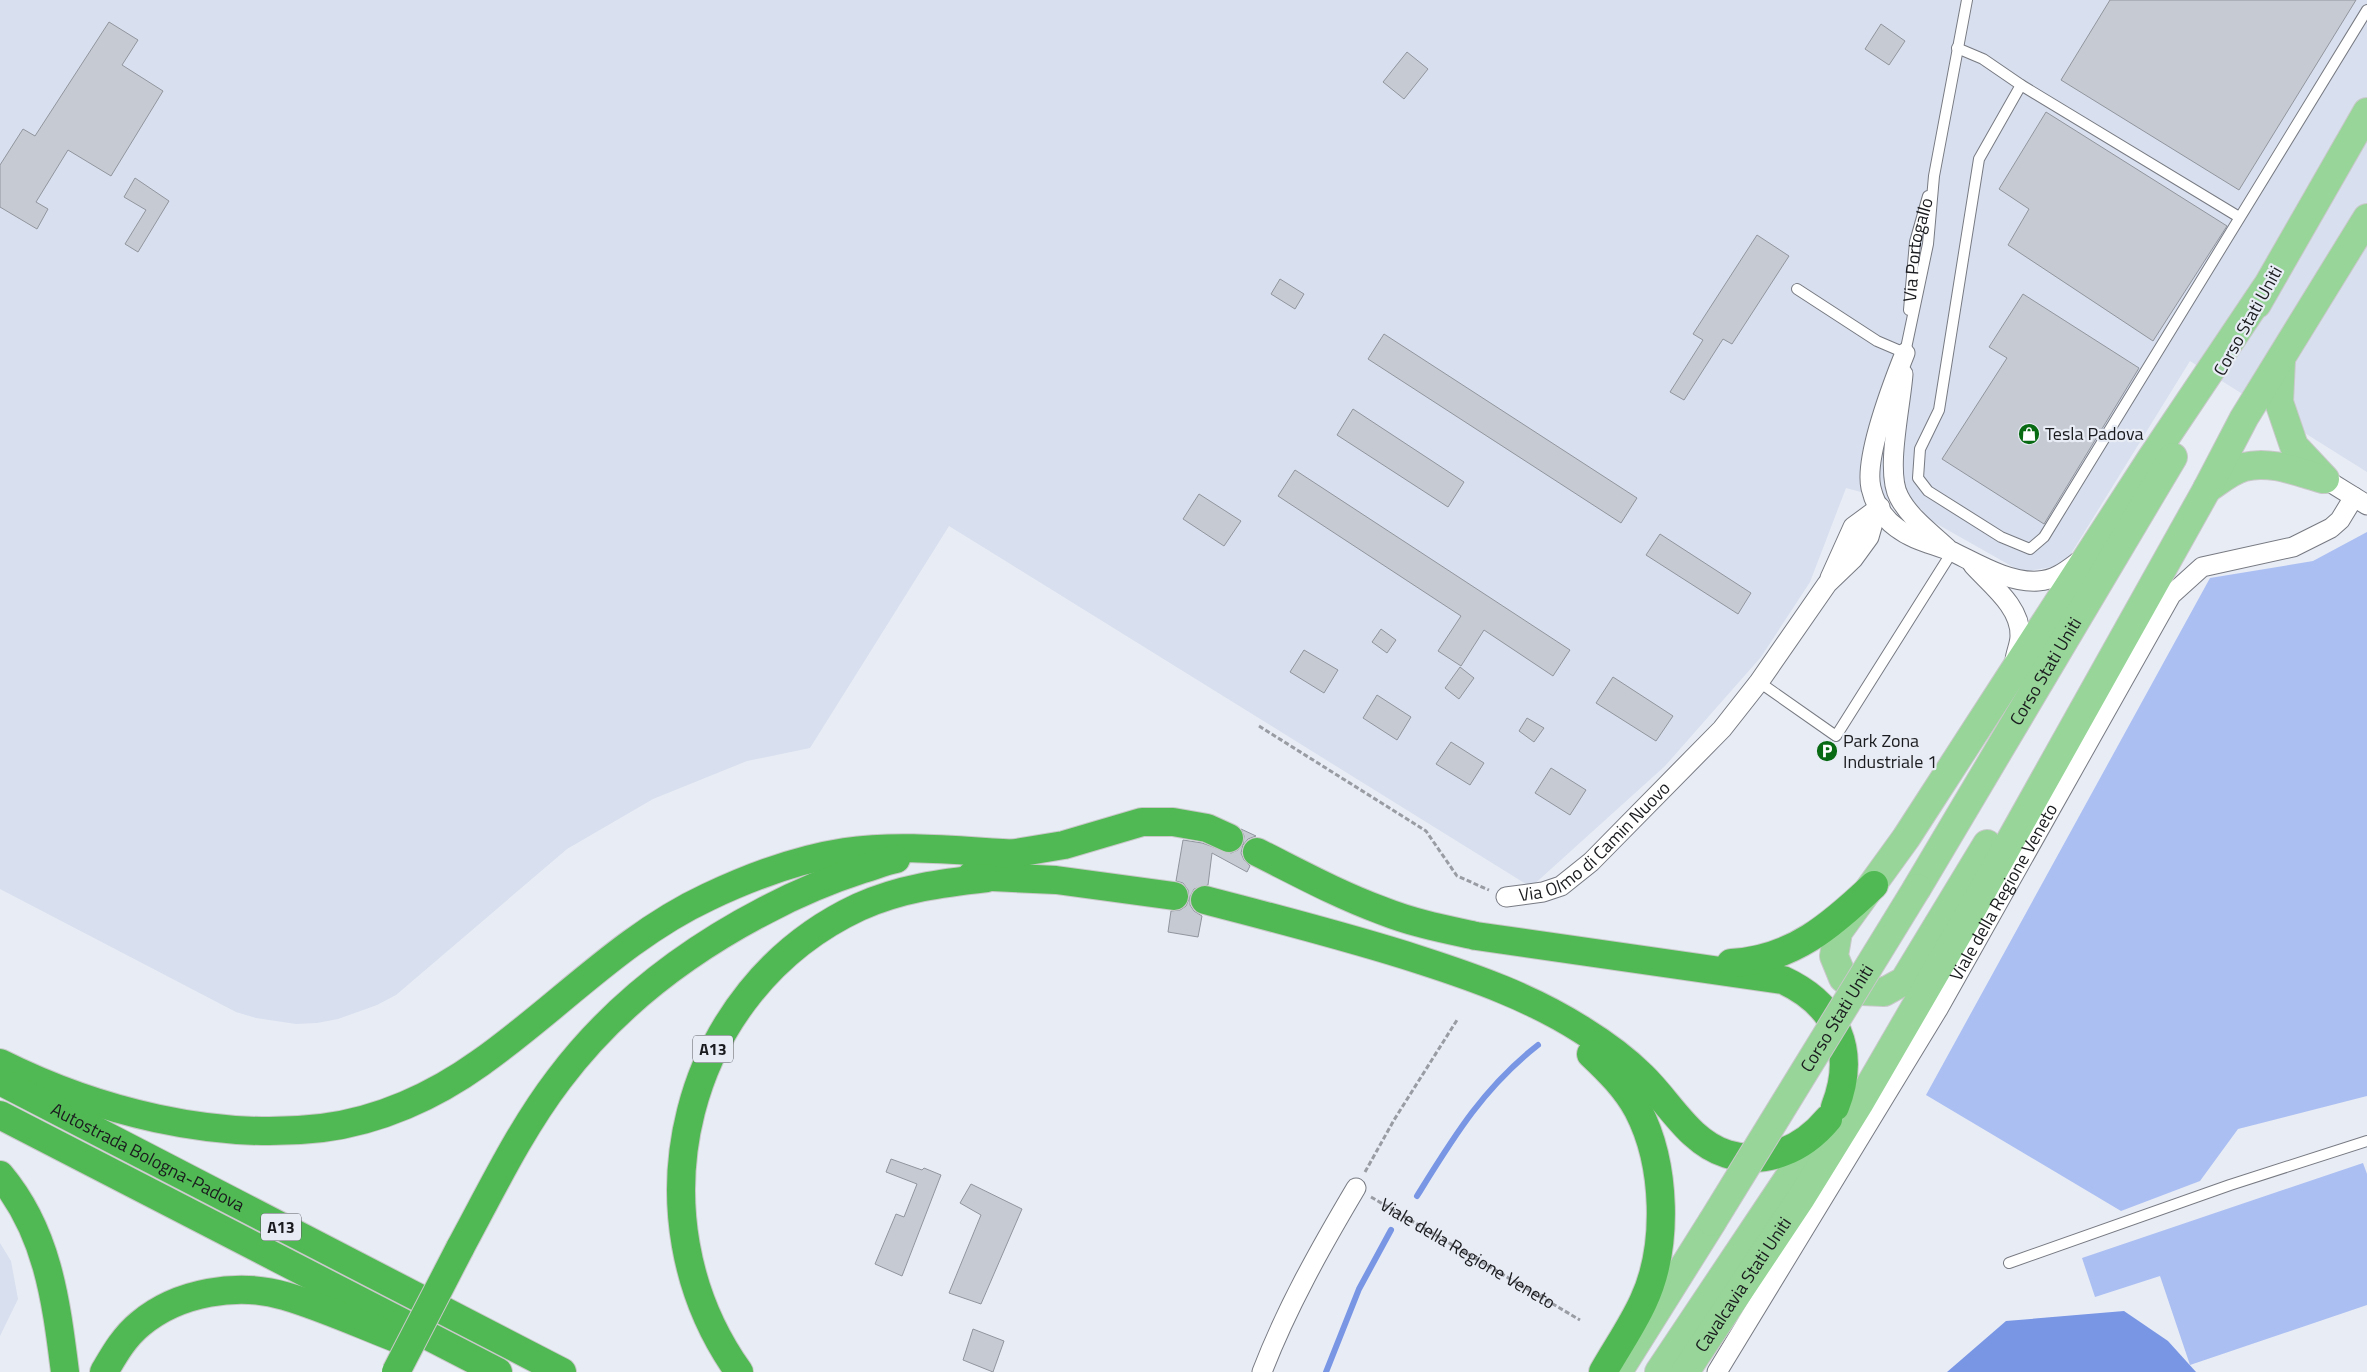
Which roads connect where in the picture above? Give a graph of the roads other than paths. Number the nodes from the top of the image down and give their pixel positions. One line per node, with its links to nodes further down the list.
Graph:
1 (1967, 0): 3 (lane, Via Portogallo)
2 (2367, 10): 6 (lane)
3 (1957, 48): 4 (lane); 10 (lane, Via Portogallo)
4 (2021, 85): 6 (lane); 6 (lane)
5 (2367, 112): 9 (main road, Corso Stati Uniti)
6 (2239, 217)
7 (2367, 218): 11 (main road)
8 (1797, 289): 10 (lane)
9 (2266, 289): 18 (main road); 51 (main road, Corso Stati Uniti, bridge)
10 (1905, 353): 15 (street, Via Portogallo); 17 (street, Via Portogallo)
11 (2281, 356): 12 (main road); 13 (main road)
12 (2244, 418): 14 (main road); 23 (main road)
13 (2325, 480): 14 (main road); 16 (street, Viale della Regione Veneto)
14 (2207, 490): 53 (main road, Cavalcavia Stati Uniti)
15 (1898, 497): 17 (street); 19 (street)
16 (2360, 501): 54 (street, Viale della Regione Veneto)
17 (1877, 509): 19 (street); 21 (street, Via Olmo di Camin Nuovo)
18 (2093, 550): 19 (street); 20 (main road)
19 (1960, 556): 20 (street); 21 (lane)
20 (2011, 676): 28 (main road)
21 (1759, 682): 30 (street, Via Olmo di Camin Nuovo)
22 (1230, 838): 25 (highway)
23 (1987, 844): 28 (main road); 36 (main road)
24 (1257, 852): 32 (highway)
25 (1017, 854): 26 (highway); 34 (highway)
26 (862, 870): 27 (highway); 44 (highway, bridge)
27 (988, 878): 29 (highway); 48 (highway, A13)
28 (1874, 885): 32 (highway)
29 (1174, 896)
30 (1506, 896)
31 (1205, 900): 33 (highway)
32 (1660, 964): 36 (highway)
33 (1459, 972): 36 (highway); 50 (highway)
34 (0, 1063)
35 (0, 1081): 47 (highway, Autostrada Bologna-Padova / A13)
36 (1831, 1113): 52 (main road)
37 (0, 1115): 46 (highway, Autostrada Bologna-Padova / A13)
38 (2367, 1141): 41 (lane)
39 (0, 1176): 42 (highway)
40 (1356, 1188): 49 (street)
41 (2009, 1262)
42 (65, 1372)
43 (104, 1372): 45 (highway)
44 (396, 1372)
45 (481, 1372)
46 (498, 1372)
47 (562, 1372)
48 (738, 1372)
49 (1262, 1372)
50 (1603, 1372)
51 (1618, 1372)
52 (1659, 1372)
53 (1685, 1372)
54 (1717, 1372)

